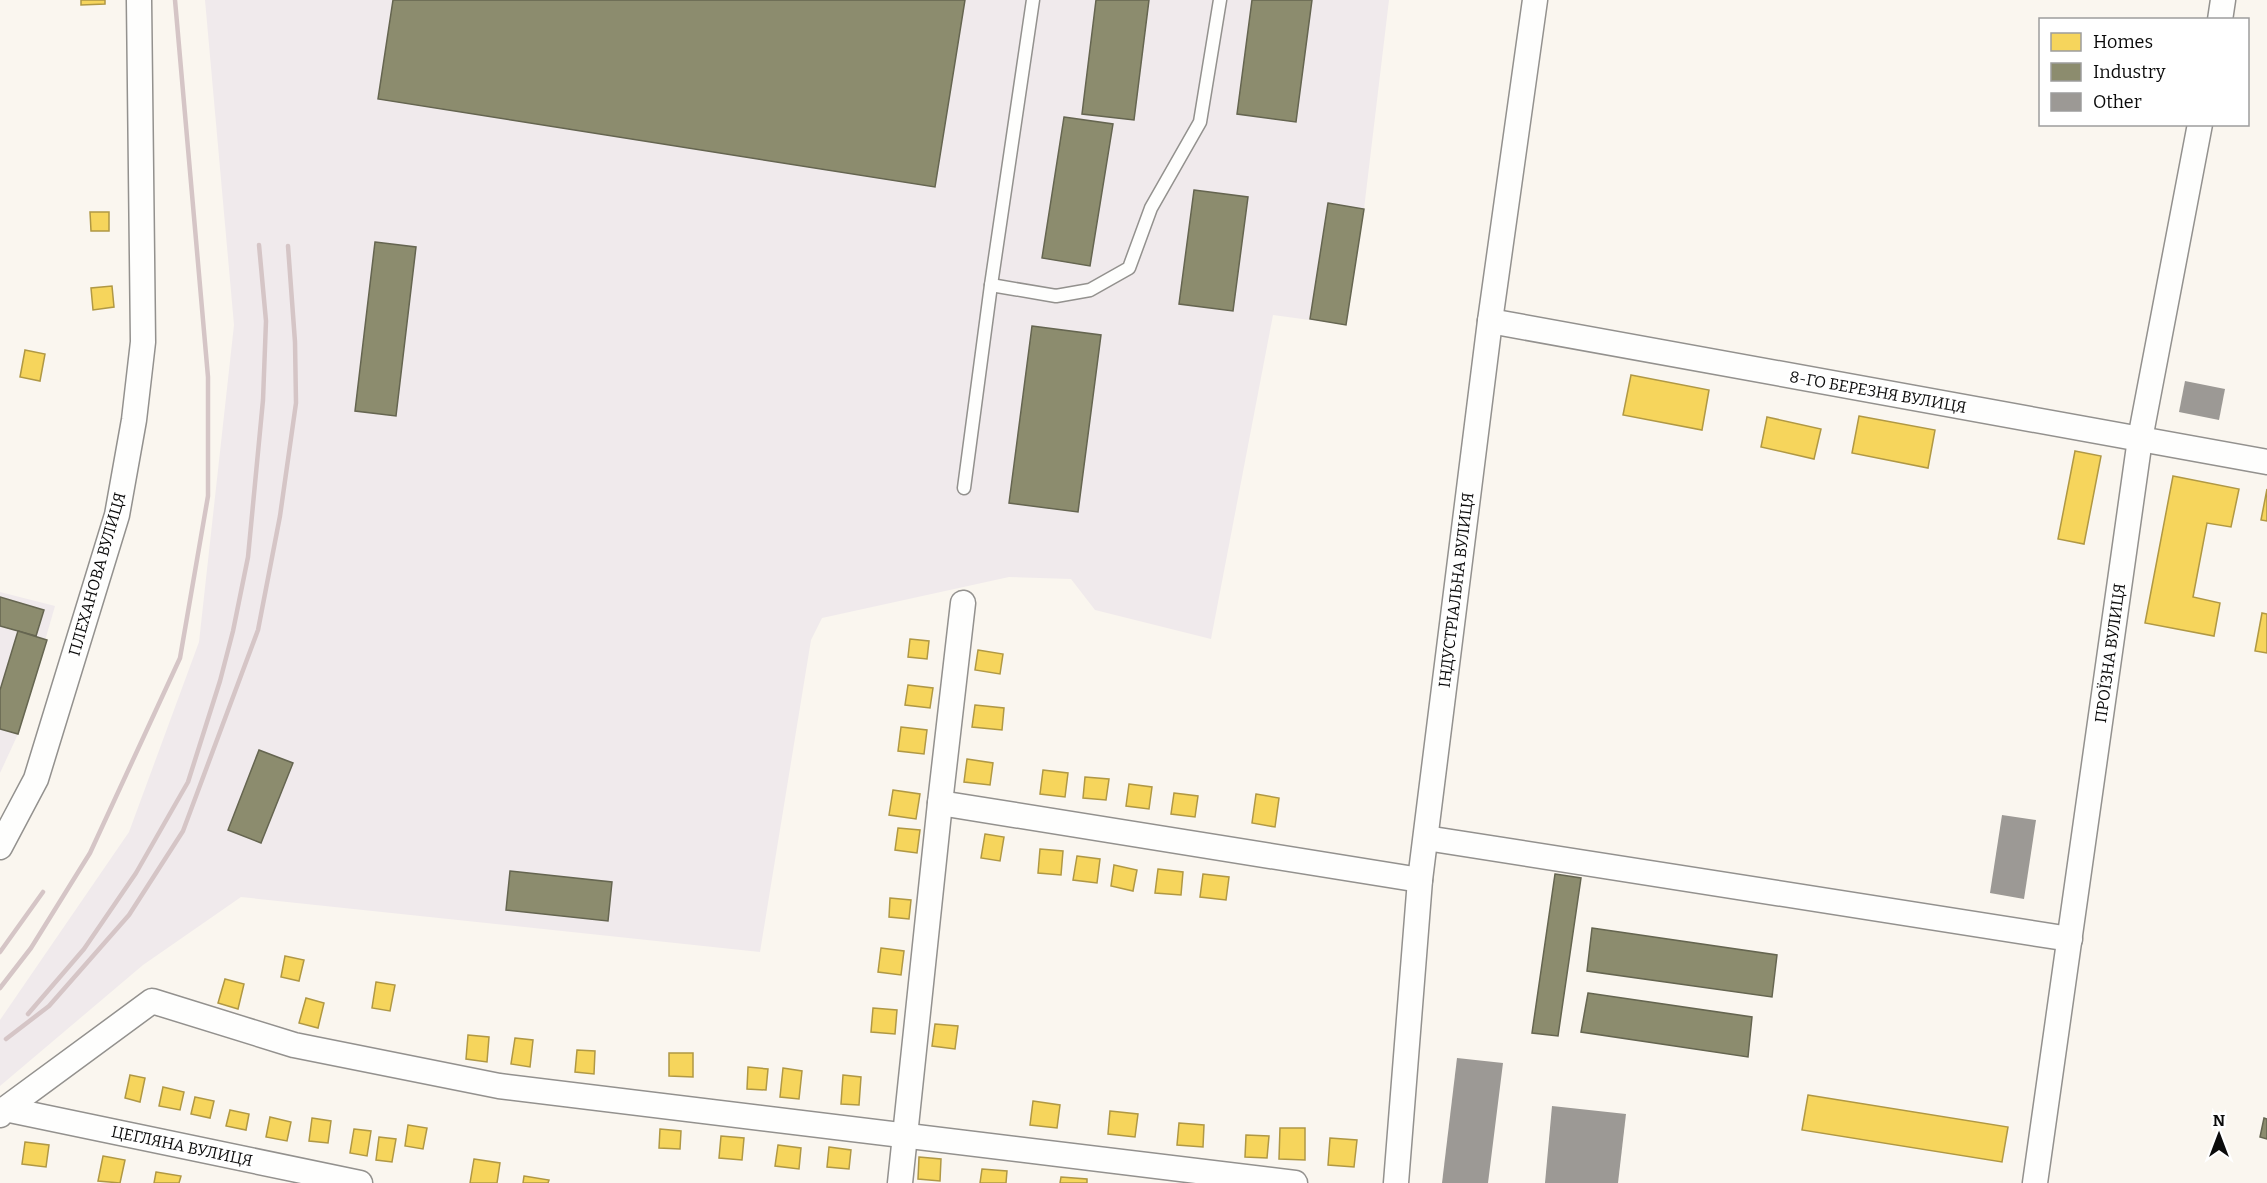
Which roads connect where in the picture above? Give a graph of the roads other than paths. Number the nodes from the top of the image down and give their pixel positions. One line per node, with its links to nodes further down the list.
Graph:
1 (139, 0): 16 (street, ПЛЕХАНОВА ВУЛИЦЯ)
2 (1033, 0): 8 (lane)
3 (1220, 0): 8 (lane)
4 (1534, 0): 9 (street, ІНДУСТРІАЛЬНА ВУЛИЦЯ)
5 (2223, 0): 6 (street)
6 (2220, 18)
7 (2200, 126): 10 (street, ПРОЇЗНА ВУЛИЦЯ)
8 (991, 285): 12 (lane)
9 (1490, 321): 10 (street, 8-ГО БЕРЕЗНЯ ВУЛИЦЯ); 15 (street, ІНДУСТРІАЛЬНА ВУЛИЦЯ)
10 (2140, 439): 11 (street, 8-ГО БЕРЕЗНЯ ВУЛИЦЯ); 18 (street, ПРОЇЗНА ВУЛИЦЯ)
11 (2267, 462)
12 (964, 488)
13 (963, 603): 14 (street)
14 (940, 803): 17 (street); 20 (street)
15 (1426, 838): 17 (street, ІНДУСТРІАЛЬНА ВУЛИЦЯ); 18 (street)
16 (0, 847)
17 (1420, 880): 24 (street, ІНДУСТРІАЛЬНА ВУЛИЦЯ)
18 (2070, 939): 25 (street, ПРОЇЗНА ВУЛИЦЯ)
19 (2, 1112): 20 (street); 21 (street, ЦЕГЛЯНА ВУЛИЦЯ)
20 (907, 1135): 22 (street); 23 (street)
21 (360, 1183)
22 (900, 1183)
23 (1295, 1183)
24 (1396, 1183)
25 (2036, 1183)

